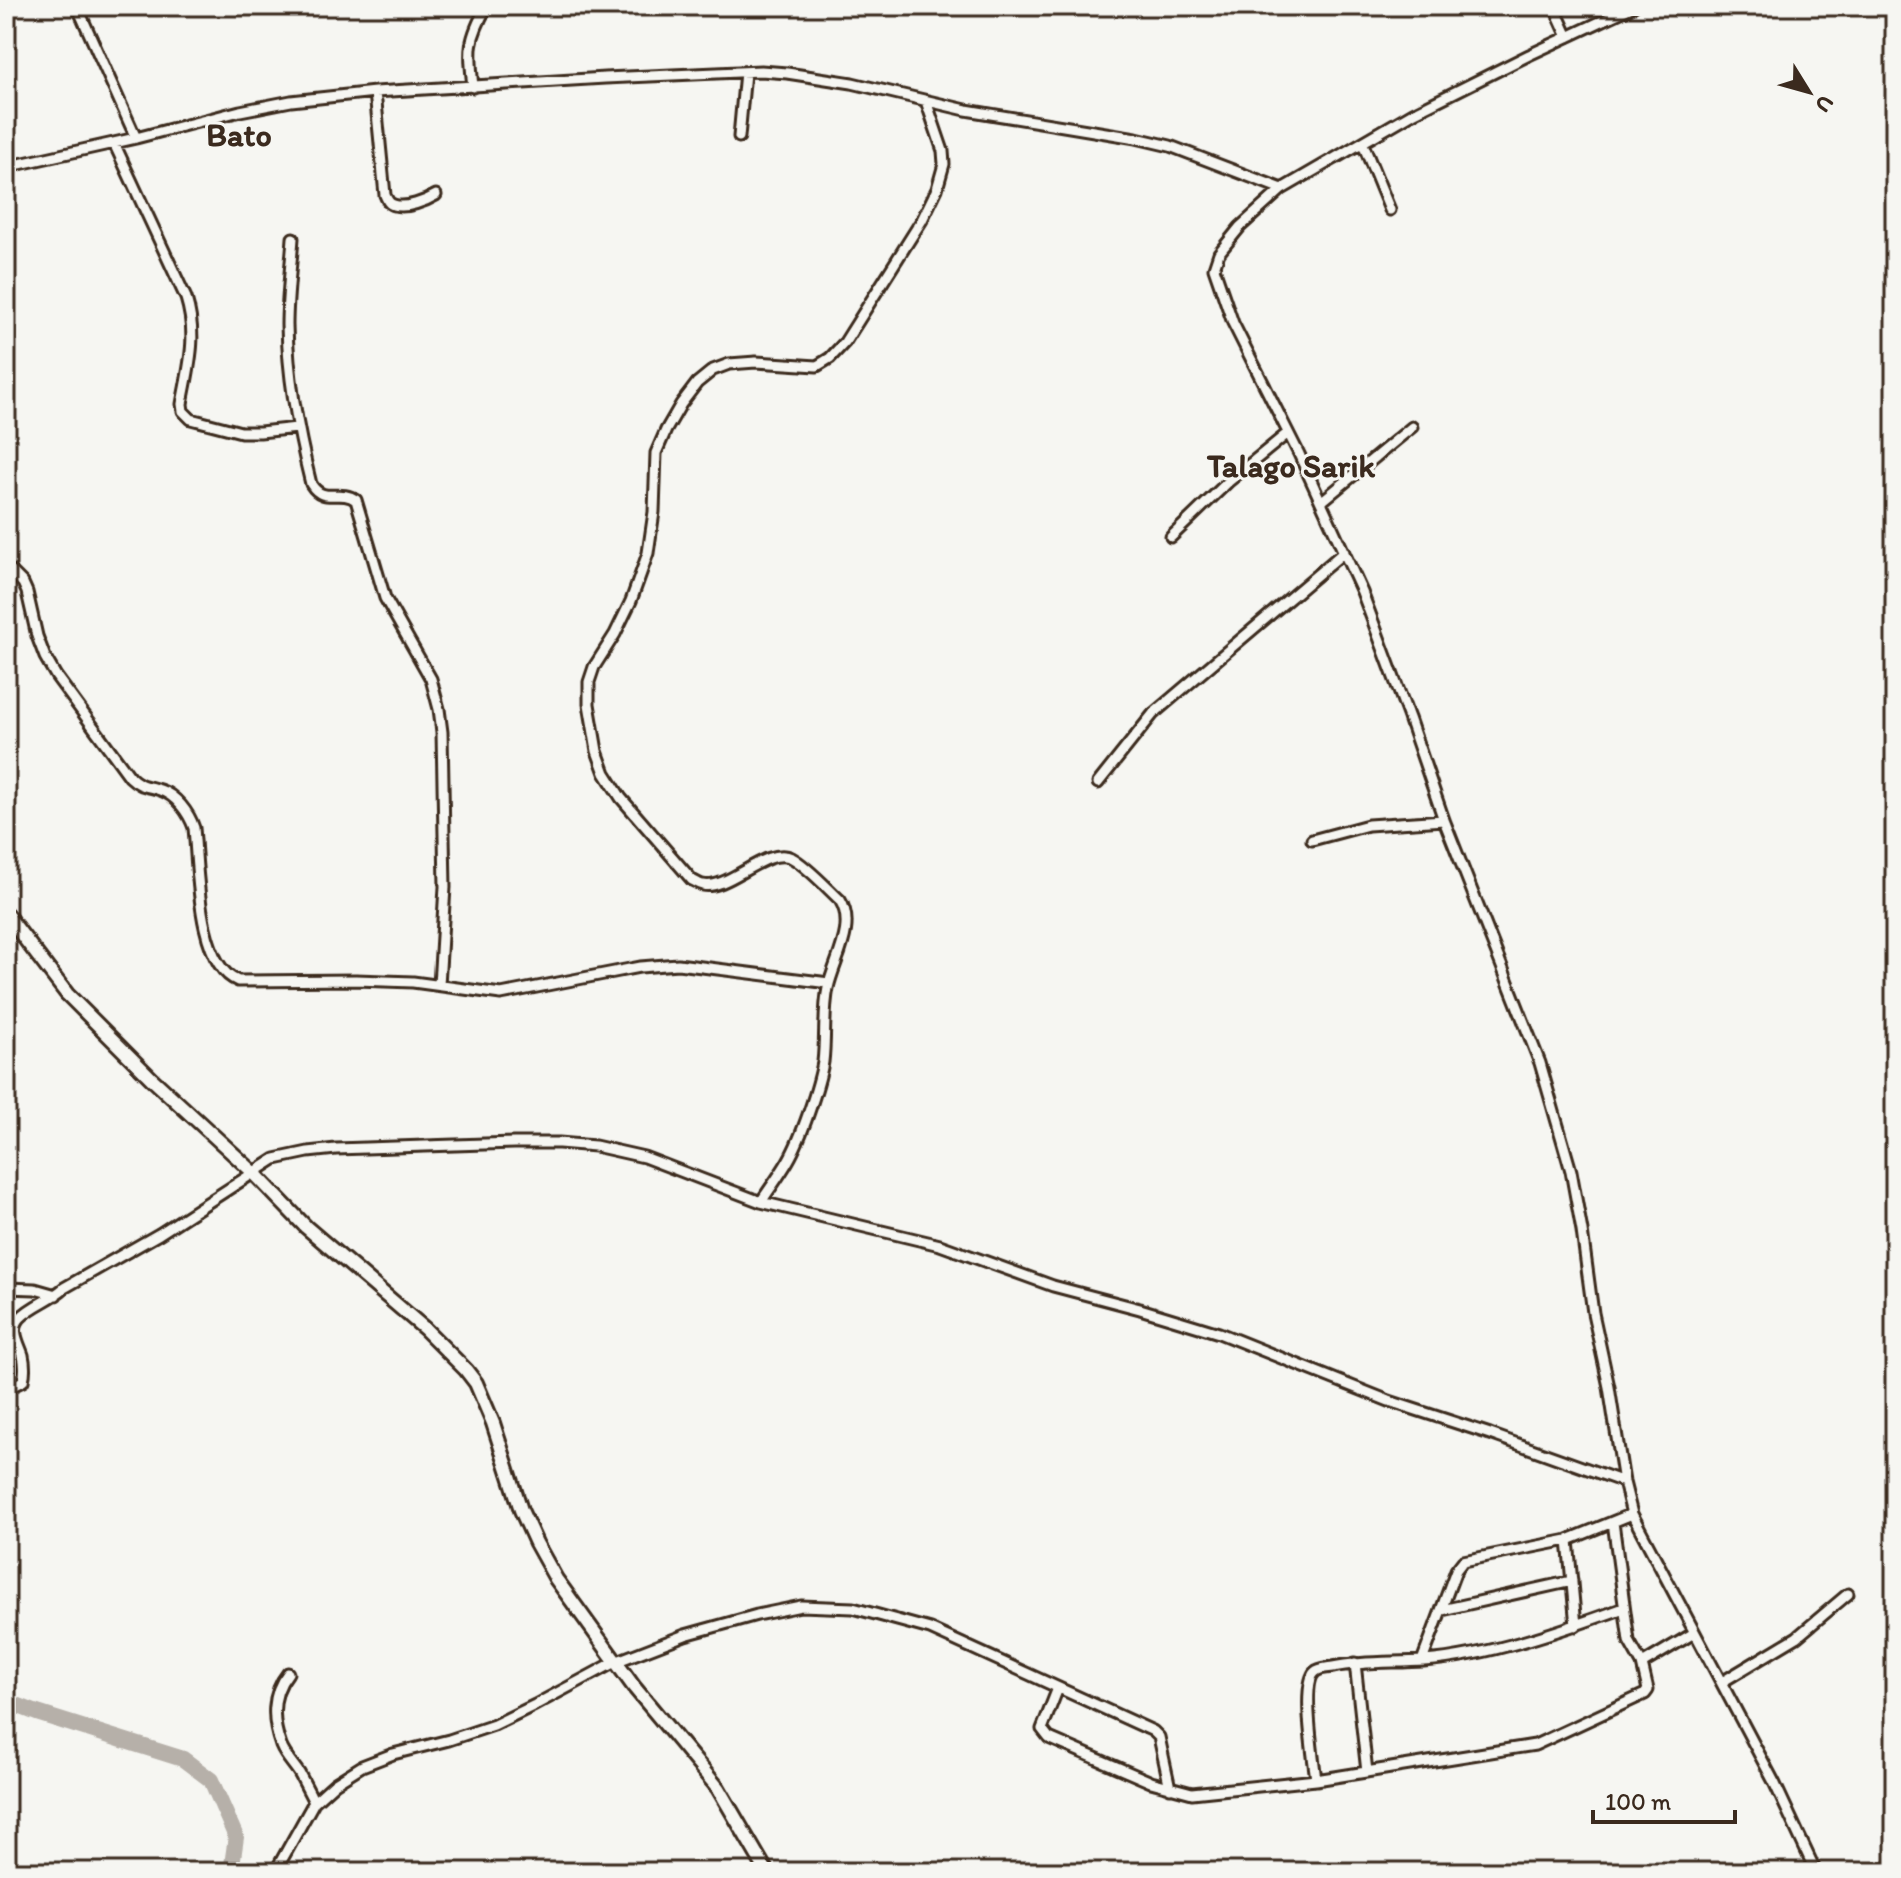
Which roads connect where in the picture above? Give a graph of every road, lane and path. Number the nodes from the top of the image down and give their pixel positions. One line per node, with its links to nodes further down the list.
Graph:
1 (77, 6): 11 (street)
2 (487, 6): 7 (street)
3 (1554, 6): 5 (street)
4 (1634, 6): 5 (street)
5 (1568, 37): 13 (street)
6 (745, 72): 7 (street); 9 (street); 10 (street)
7 (473, 87): 8 (street)
8 (375, 92): 11 (street); 16 (street)
9 (926, 101): 15 (street); 30 (street)
10 (739, 137)
11 (136, 138): 12 (street)
12 (114, 143): 14 (street); 20 (street)
13 (1363, 144): 15 (street); 17 (street)
14 (6, 167)
15 (1282, 189): 21 (street)
16 (436, 195)
17 (1390, 210)
18 (293, 238): 20 (street)
19 (1412, 427): 22 (street)
20 (297, 428): 31 (street)
21 (1288, 433): 22 (street); 23 (street)
22 (1321, 502): 24 (street)
23 (1171, 537)
24 (1344, 552): 26 (street); 27 (street)
25 (6, 566): 31 (street)
26 (1098, 783)
27 (1444, 820): 28 (street); 37 (street)
28 (1312, 840)
29 (6, 914): 32 (street)
30 (829, 983): 31 (street); 33 (street)
31 (439, 985)
32 (253, 1172): 33 (street); 35 (street); 48 (street)
33 (761, 1202): 37 (street)
34 (6, 1288): 35 (street)
35 (56, 1295): 36 (street)
36 (6, 1389)
37 (1624, 1482): 38 (street)
38 (1632, 1514): 39 (street); 46 (street)
39 (1613, 1522): 40 (street); 43 (street)
40 (1568, 1540): 41 (street); 44 (street)
41 (1572, 1581): 44 (street); 45 (street)
42 (1848, 1594): 52 (street)
43 (1624, 1608): 45 (street); 50 (street)
44 (1442, 1610): 47 (street)
45 (1576, 1626): 47 (street)
46 (1694, 1633): 50 (street); 52 (street)
47 (1422, 1661): 49 (street)
48 (615, 1662): 53 (street); 57 (street); 59 (street)
49 (1355, 1663): 54 (street); 55 (street)
50 (1642, 1664): 54 (street)
51 (288, 1673): 57 (street)
52 (1722, 1682): 60 (street)
53 (1058, 1688): 56 (street); 56 (street)
54 (1367, 1772): 55 (street)
55 (1316, 1780): 56 (street)
56 (1170, 1788)
57 (314, 1802): 58 (street)
58 (275, 1872)
59 (767, 1872)
60 (1816, 1872)

